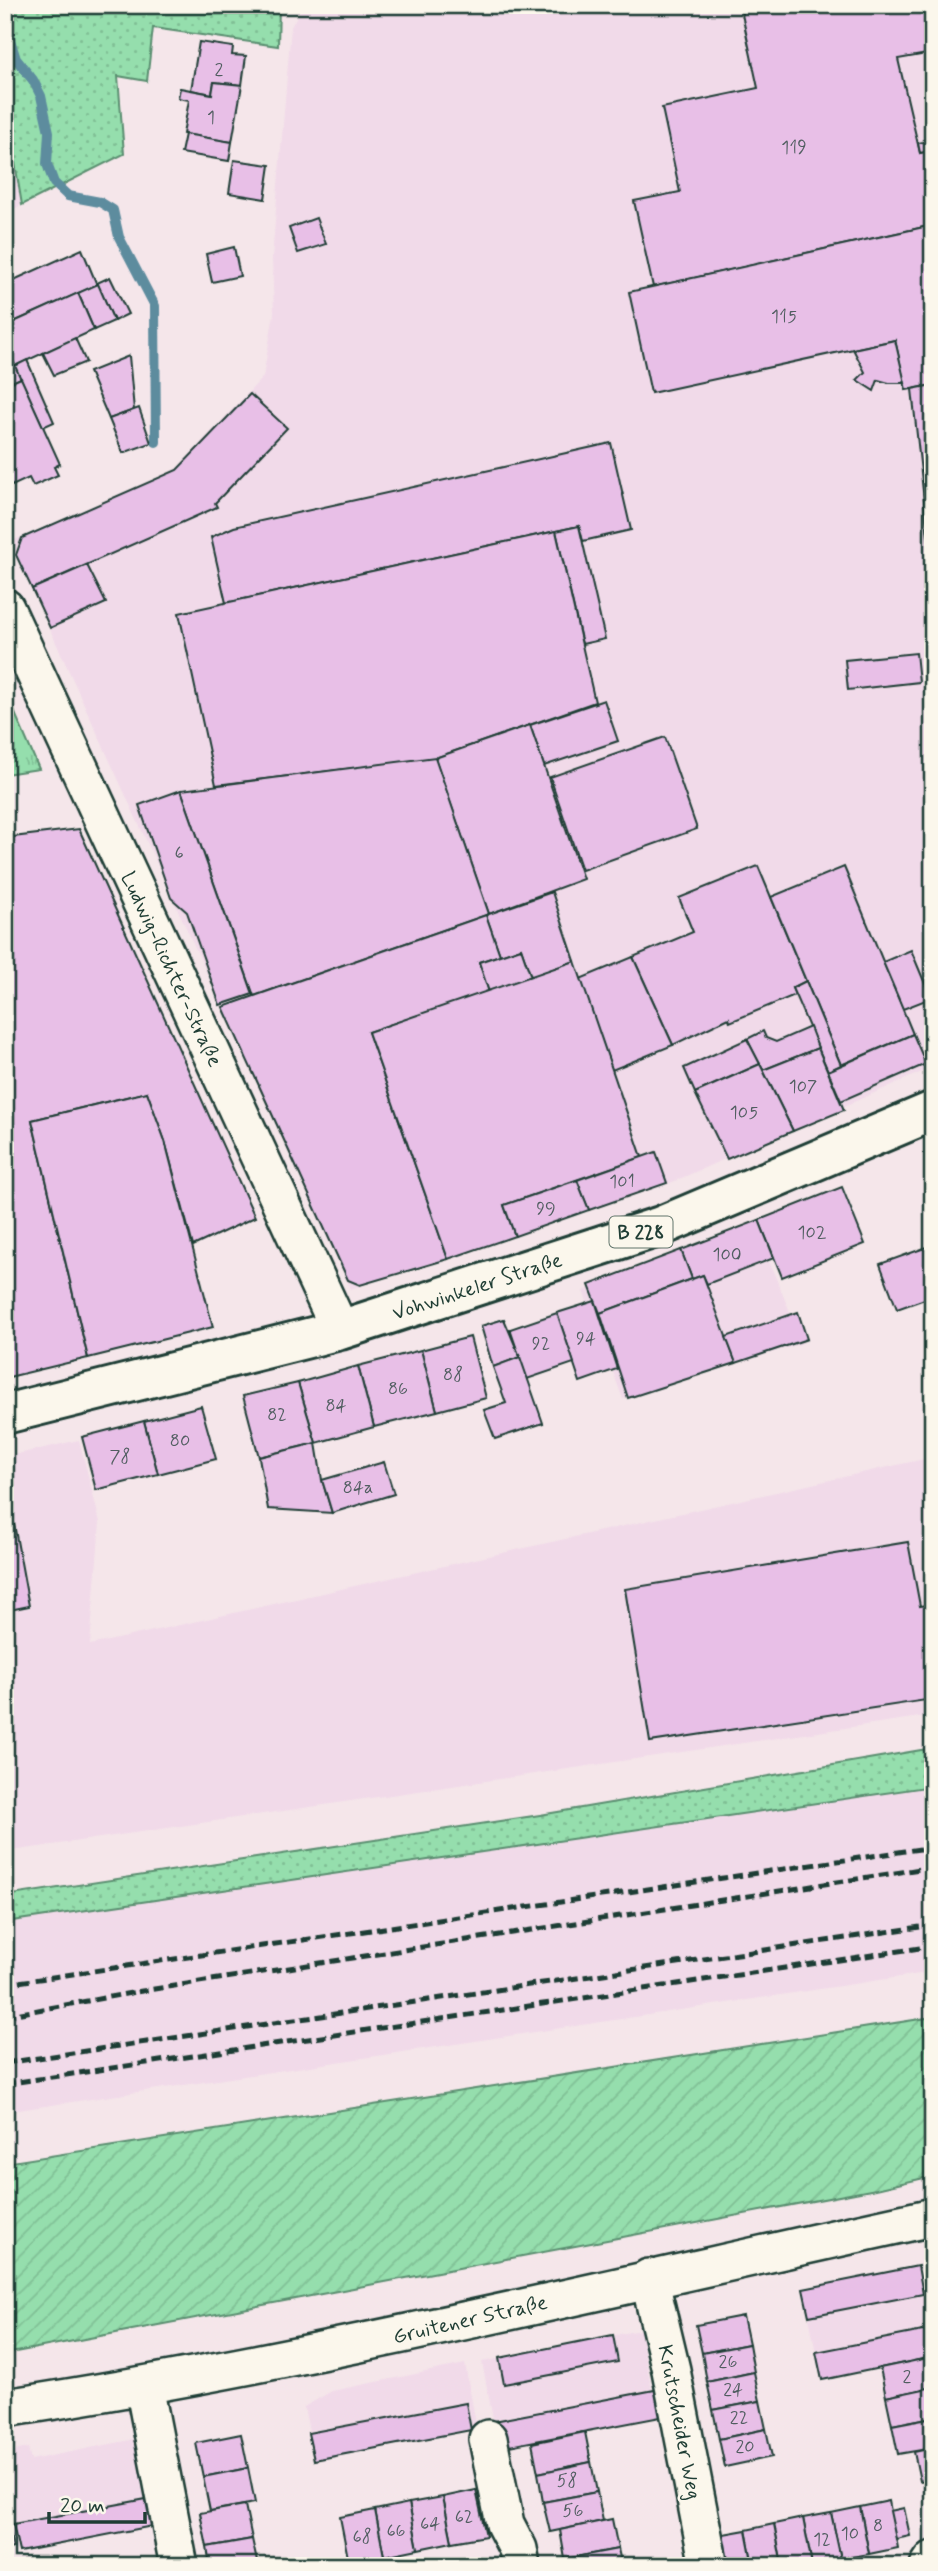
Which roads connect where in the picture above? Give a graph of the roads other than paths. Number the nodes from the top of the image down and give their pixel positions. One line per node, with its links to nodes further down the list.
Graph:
1 (5, 608): 3 (street, Ludwig-Richter-Straße)
2 (933, 1111): 3 (main road, Vohwinkeler Straße / B 228)
3 (340, 1331): 4 (main road, Vohwinkeler Straße / B 228)
4 (5, 1414)
5 (933, 2217): 6 (street, Gruitener Straße)
6 (649, 2278): 7 (street, Gruitener Straße); 13 (street, Krutscheider Weg)
7 (144, 2386): 8 (street, Gruitener Straße); 11 (street)
8 (5, 2408)
9 (488, 2439): 12 (street)
10 (933, 2560): 14 (street)
11 (179, 2566)
12 (521, 2566)
13 (709, 2566)
14 (929, 2566)

